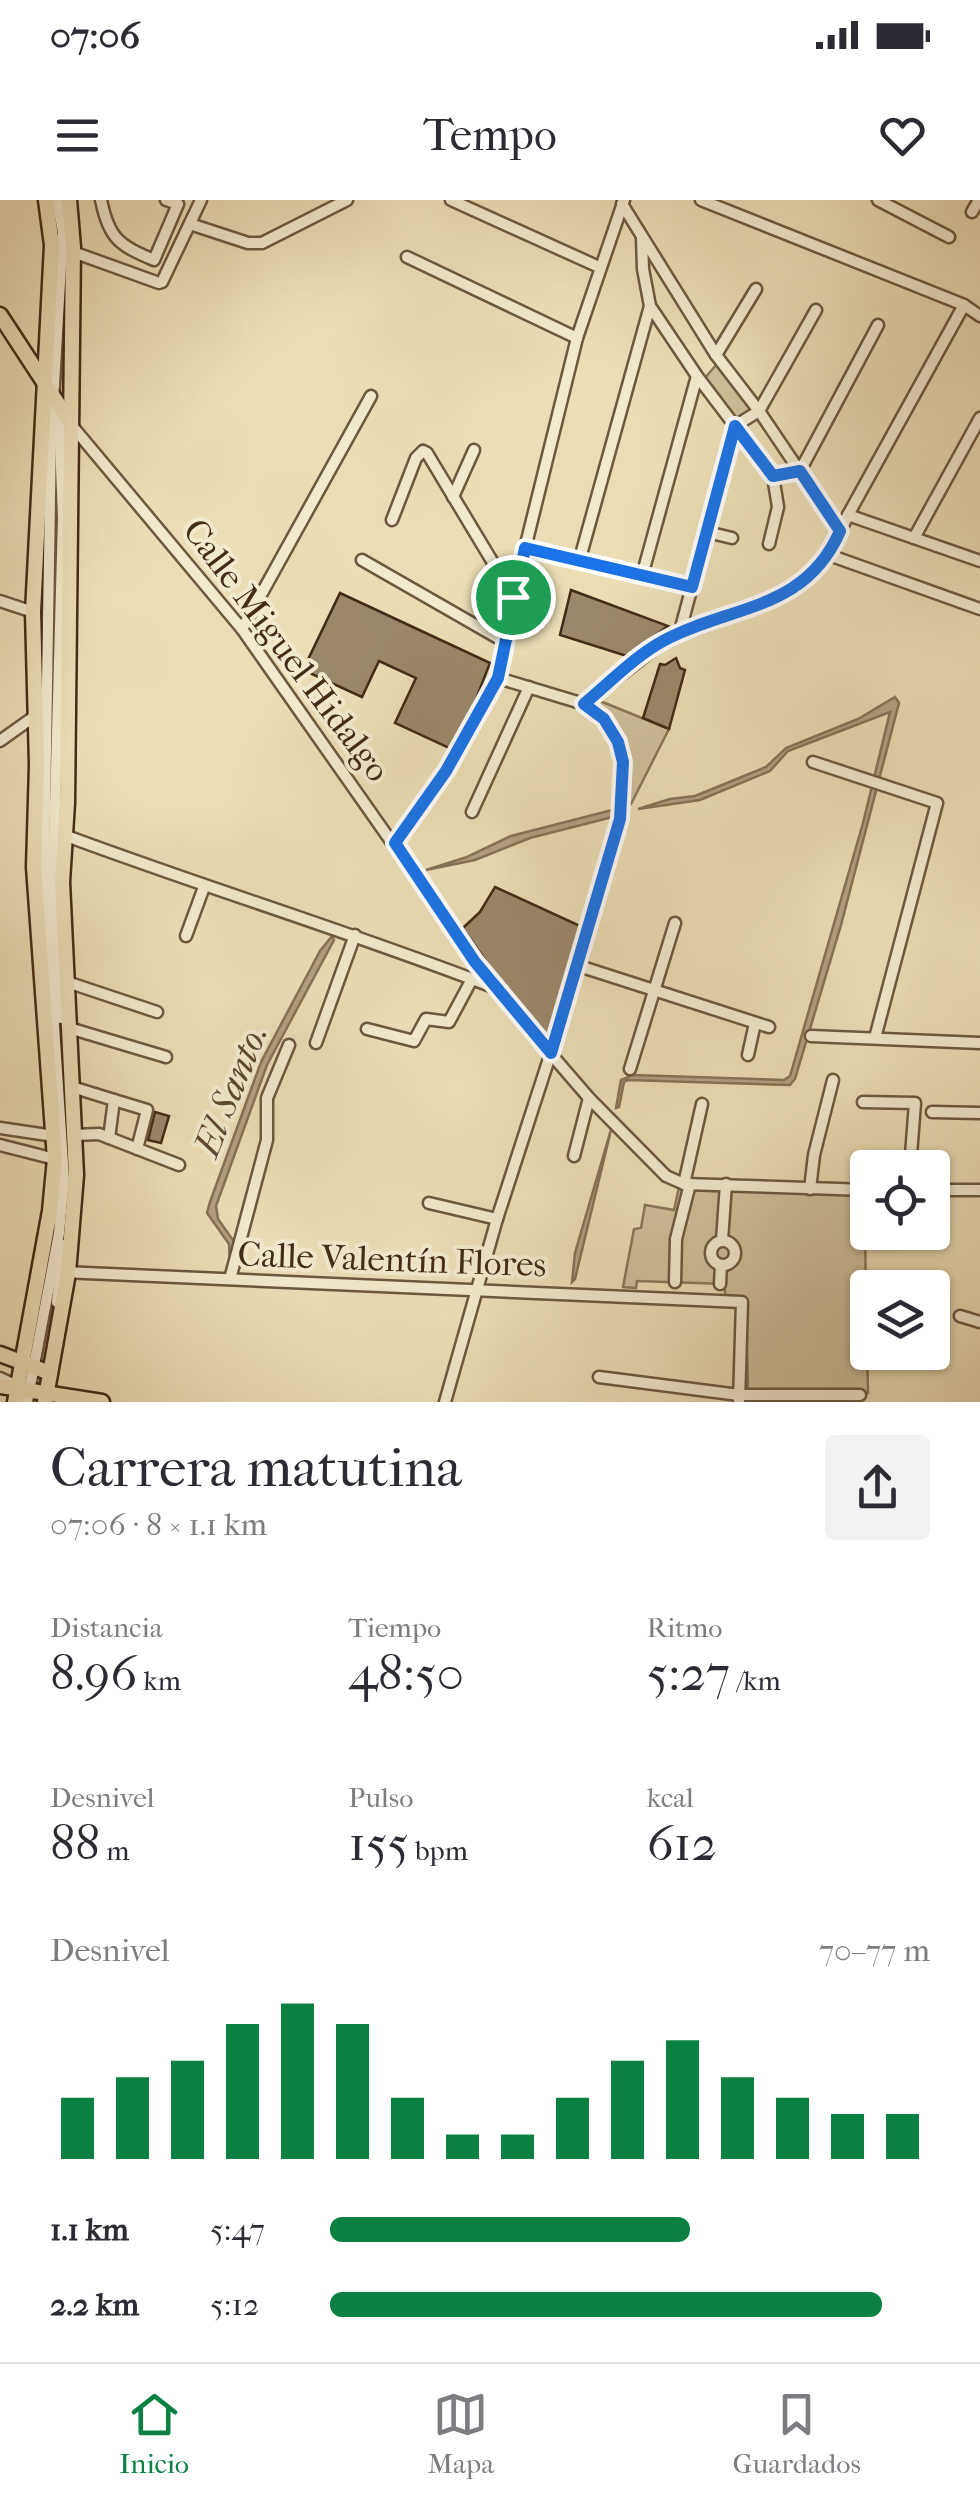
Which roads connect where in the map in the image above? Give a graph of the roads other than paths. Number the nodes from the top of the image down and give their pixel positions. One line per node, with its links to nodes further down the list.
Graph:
1 (46, 200): 30 (main road)
2 (56, 200): 30 (street)
3 (67, 200): 17 (main road); 30 (street)
4 (101, 200): 5 (street)
5 (166, 200)
6 (201, 200): 14 (street)
7 (347, 200): 14 (street)
8 (450, 200): 19 (street)
9 (701, 200): 21 (street)
10 (878, 200): 16 (street)
11 (979, 200): 13 (street)
12 (623, 202): 15 (street); 19 (street)
13 (972, 212)
14 (190, 224): 17 (street)
15 (642, 237): 22 (street); 28 (street)
16 (949, 237)
17 (73, 252): 34 (main road)
18 (407, 257): 27 (street)
19 (599, 267): 27 (street)
20 (756, 290): 28 (street)
21 (964, 305): 24 (street); 40 (street)
22 (650, 306): 29 (street); 51 (street)
23 (816, 310): 32 (street)
24 (980, 315)
25 (0, 316): 30 (main road, Calle Miguel Hidalgo)
26 (878, 325): 37 (street)
27 (577, 338): 47 (street)
28 (716, 356): 32 (street)
29 (698, 376): 35 (street); 52 (street)
30 (53, 395): 34 (main road, Calle Miguel Hidalgo); 57 (main road); 121 (street)
31 (371, 396): 58 (street)
32 (759, 411): 35 (street); 37 (street)
33 (980, 418): 45 (street)
34 (70, 422): 58 (street, Calle Miguel Hidalgo); 68 (main road)
35 (735, 426): 38 (street); 43 (street)
36 (474, 450): 39 (street)
37 (800, 471): 38 (street); 42 (street)
38 (773, 476): 46 (street)
39 (454, 498): 41 (street); 54 (street)
40 (848, 515): 42 (street); 45 (street)
41 (392, 520)
42 (840, 531): 48 (street)
43 (707, 532): 44 (street); 53 (street)
44 (732, 538)
45 (914, 538): 49 (street)
46 (769, 544)
47 (525, 548): 51 (street); 54 (street)
48 (830, 555): 56 (street); 59 (street)
49 (980, 559)
50 (362, 560): 60 (street)
51 (579, 562): 52 (street)
52 (642, 576): 53 (street)
53 (692, 587): 59 (street)
54 (513, 597): 60 (street)
55 (0, 601): 57 (street)
56 (980, 610)
57 (33, 612): 64 (main road)
58 (242, 629): 69 (street, Calle Miguel Hidalgo)
59 (680, 635): 63 (street)
60 (505, 642): 61 (street)
61 (498, 678): 62 (street); 69 (street)
62 (529, 688): 63 (street); 67 (street)
63 (584, 704): 74 (street)
64 (35, 716): 65 (street); 103 (main road)
65 (0, 741)
66 (814, 762): 85 (street)
67 (472, 812)
68 (64, 836): 70 (street); 76 (main road)
69 (395, 843): 77 (street, Calle Miguel Hidalgo)
70 (204, 887): 72 (street); 73 (street)
71 (674, 923): 78 (street)
72 (355, 935): 75 (street); 86 (street)
73 (186, 936)
74 (579, 966): 78 (street); 89 (street)
75 (472, 979): 77 (street); 83 (street)
76 (66, 982): 79 (street); 82 (main road)
77 (494, 988): 89 (street, Calle Miguel Hidalgo)
78 (653, 990): 80 (street); 92 (street)
79 (157, 1012)
80 (755, 1023): 81 (street); 90 (street)
81 (769, 1027)
82 (69, 1028): 91 (street); 94 (main road)
83 (367, 1028)
84 (811, 1036): 85 (street)
85 (875, 1038): 87 (street)
86 (316, 1043)
87 (980, 1044)
88 (289, 1045): 122 (street)
89 (551, 1053): 95 (street, Calle Miguel Hidalgo); 118 (street)
90 (748, 1055)
91 (166, 1056)
92 (630, 1068)
93 (833, 1080): 113 (street)
94 (72, 1087): 96 (street); 102 (main road)
95 (589, 1098): 108 (street); 111 (street, Calle Miguel Hidalgo)
96 (114, 1100): 104 (street); 106 (street)
97 (863, 1102): 107 (street)
98 (702, 1104): 111 (street)
99 (932, 1112): 100 (street)
100 (980, 1113)
101 (0, 1128): 103 (street)
102 (74, 1135): 104 (street); 121 (main road)
103 (54, 1136): 109 (main road)
104 (109, 1138): 106 (street)
105 (0, 1145): 109 (street)
106 (137, 1149): 110 (street)
107 (911, 1150)
108 (574, 1156)
109 (56, 1159): 121 (main road)
110 (179, 1165)
111 (682, 1183): 112 (street); 123 (street)
112 (726, 1184): 113 (street); 119 (street)
113 (810, 1189): 114 (street)
114 (850, 1190)
115 (950, 1190): 116 (street)
116 (980, 1190)
117 (428, 1203): 118 (street)
118 (497, 1219): 125 (street)
119 (722, 1240): 120 (street); 120 (street)
120 (721, 1265): 124 (street)
121 (55, 1271): 122 (street, Calle Valentín Flores); 132 (main road); 132 (main road)
122 (230, 1280): 125 (street, Calle Valentín Flores)
123 (675, 1282)
124 (720, 1284)
125 (476, 1290): 134 (street, Calle Valentín Flores); 136 (street)
126 (960, 1316): 127 (street)
127 (980, 1322)
128 (0, 1356): 132 (main road)
129 (0, 1378): 132 (street)
130 (598, 1378): 134 (street)
131 (0, 1386): 132 (main road)
132 (32, 1387): 135 (main road)
133 (860, 1395): 134 (street)
134 (739, 1398)
135 (102, 1402)
136 (445, 1402)

